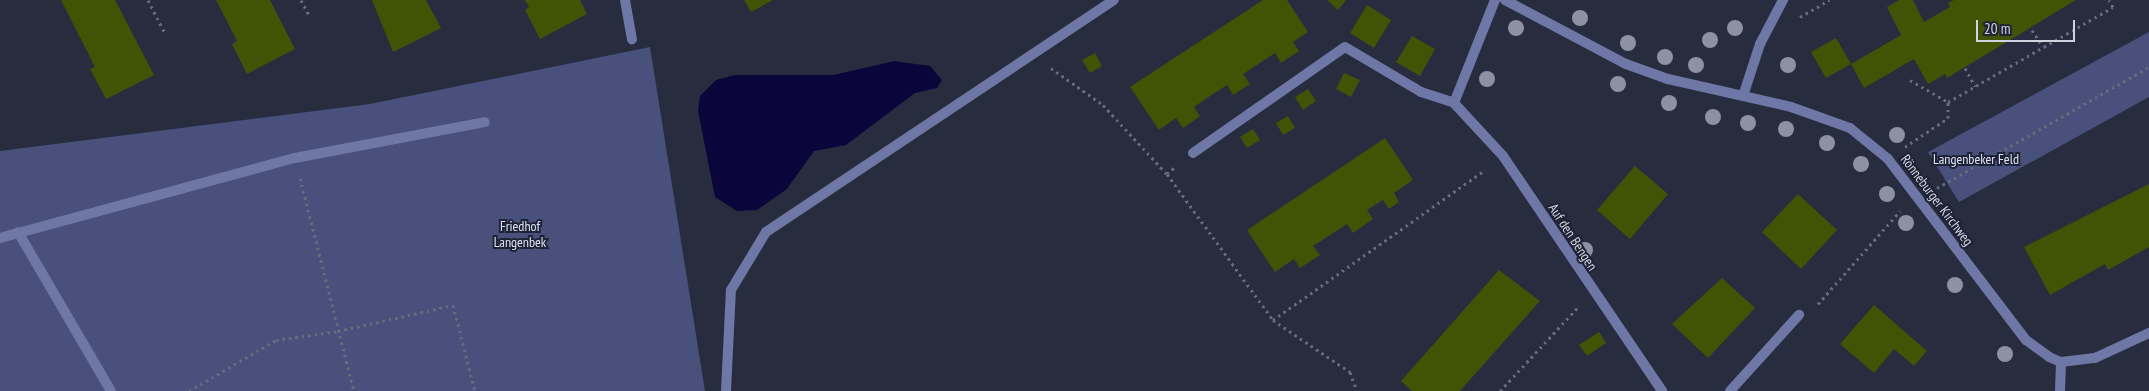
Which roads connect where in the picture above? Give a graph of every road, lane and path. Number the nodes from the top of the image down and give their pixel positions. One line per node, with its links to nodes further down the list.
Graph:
1 (148, 0): 11 (path)
2 (301, 0): 9 (path)
3 (624, 0): 12 (street)
4 (1114, 0): 14 (street)
5 (1495, 0): 21 (street)
6 (1505, 0): 19 (street, Rönneburger Kirchweg)
7 (1783, 0): 19 (street)
8 (2109, 0): 13 (path)
9 (309, 15)
10 (2032, 30): 13 (path)
11 (166, 35)
12 (632, 39)
13 (2043, 47): 18 (path)
14 (1032, 54): 32 (path); 40 (street)
15 (2149, 67): 27 (path)
16 (1965, 68): 18 (path)
17 (1910, 80): 20 (path)
18 (1975, 86): 20 (path)
19 (1743, 96): 26 (street, Rönneburger Kirchweg)
20 (1948, 102): 26 (path)
21 (1454, 103): 23 (street, Auf den Bengen); 24 (street, Auf den Bengen)
22 (485, 122): 25 (street)
23 (1193, 153)
24 (1504, 156): 30 (street, Auf den Bengen); 32 (path)
25 (295, 158): 28 (street); 33 (path)
26 (1888, 159): 27 (street, Rönneburger Kirchweg)
27 (1919, 198): 31 (path); 35 (street, Rönneburger Kirchweg)
28 (18, 232): 29 (street); 36 (street)
29 (0, 238)
30 (1592, 291): 42 (path); 43 (street, Auf den Bengen)
31 (1799, 315): 44 (street)
32 (1273, 320): 41 (path)
33 (338, 331): 37 (path); 38 (path); 39 (path)
34 (2149, 333): 35 (street)
35 (2061, 362): 45 (street)
36 (111, 391)
37 (189, 391)
38 (354, 391)
39 (475, 391)
40 (726, 391)
41 (1357, 391)
42 (1500, 391)
43 (1662, 391)
44 (1730, 391)
45 (2060, 391)

